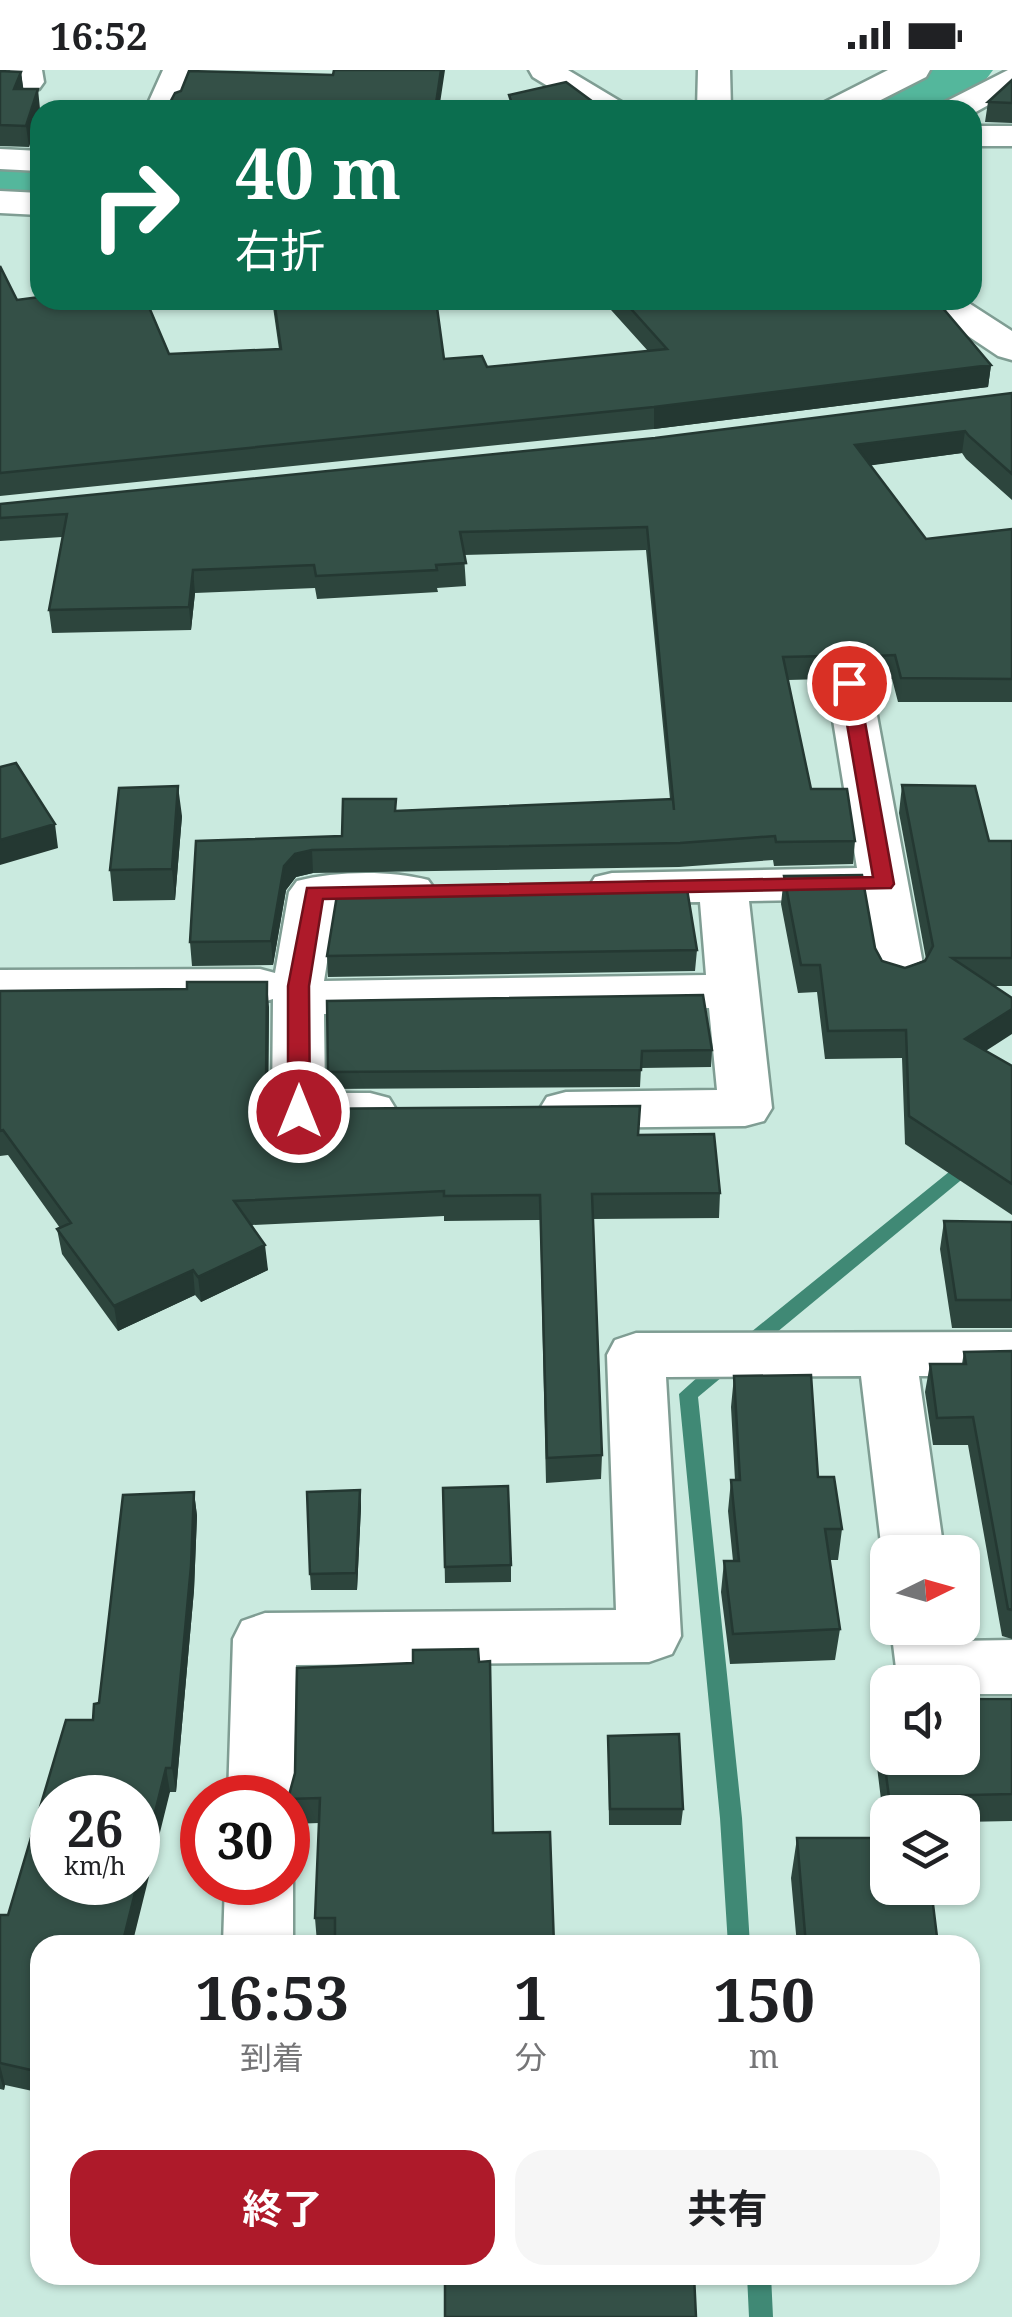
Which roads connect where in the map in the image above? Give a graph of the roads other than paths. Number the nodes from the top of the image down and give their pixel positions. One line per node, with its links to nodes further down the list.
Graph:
1 (179, 70): 6 (street)
2 (545, 70): 7 (street)
3 (714, 70): 8 (street)
4 (914, 70): 9 (street)
5 (1012, 79): 10 (street)
6 (166, 100)
7 (594, 100)
8 (714, 100)
9 (856, 100)
10 (973, 100)
11 (982, 136): 12 (street)
12 (1012, 136)
13 (0, 159): 14 (street)
14 (30, 160)
15 (0, 202): 16 (street)
16 (30, 204)
17 (955, 310): 18 (street)
18 (1012, 348)
19 (849, 683): 20 (street)
20 (884, 884): 21 (street); 24 (street)
21 (723, 886): 22 (street); 26 (street)
22 (567, 888)
23 (450, 890): 27 (street)
24 (900, 975)
25 (0, 987): 27 (street)
26 (734, 991): 27 (street); 28 (street)
27 (298, 992): 29 (street)
28 (512, 1110)
29 (415, 1111)
30 (886, 1354): 31 (street); 32 (street); 35 (street)
31 (1012, 1354)
32 (911, 1535)
33 (925, 1645): 34 (street)
34 (1012, 1667)
35 (262, 1775)
36 (259, 1905): 37 (street)
37 (258, 1935)

